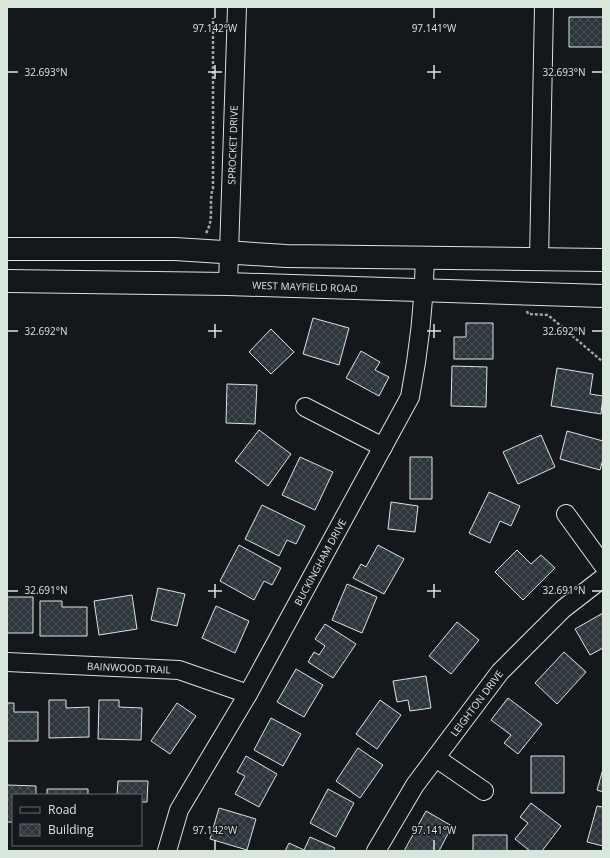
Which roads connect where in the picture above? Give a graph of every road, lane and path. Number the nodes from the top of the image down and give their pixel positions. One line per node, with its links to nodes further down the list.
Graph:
1 (237, 7): 6 (street, SPROCKET DRIVE)
2 (544, 7): 8 (street)
3 (213, 18): 4 (path)
4 (204, 236)
5 (7, 249): 6 (main road)
6 (230, 252): 7 (main road); 11 (street, SPROCKET DRIVE)
7 (424, 258): 8 (main road); 12 (street, BUCKINGHAM DRIVE)
8 (539, 260): 9 (main road)
9 (603, 260)
10 (7, 281): 11 (main road, WEST MAYFIELD ROAD)
11 (228, 284): 12 (main road, WEST MAYFIELD ROAD)
12 (424, 291): 13 (main road, WEST MAYFIELD ROAD); 17 (street, BUCKINGHAM DRIVE)
13 (603, 296)
14 (528, 314): 15 (path)
15 (603, 362)
16 (305, 407): 17 (street)
17 (383, 447): 22 (street, BUCKINGHAM DRIVE)
18 (566, 514): 19 (street)
19 (603, 565)
20 (603, 578): 23 (street, LEIGHTON DRIVE)
21 (7, 662): 22 (street, BAINWOOD TRAIL)
22 (248, 694): 25 (street, BUCKINGHAM DRIVE)
23 (436, 758): 24 (street); 26 (street, LEIGHTON DRIVE)
24 (484, 791)
25 (167, 851)
26 (376, 851)

